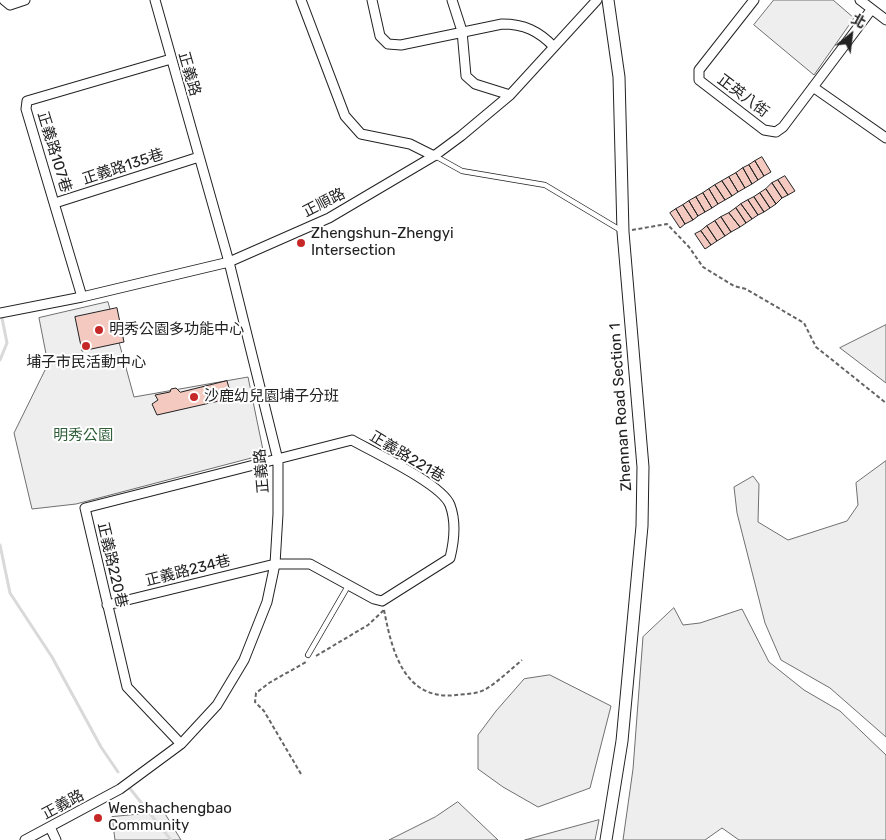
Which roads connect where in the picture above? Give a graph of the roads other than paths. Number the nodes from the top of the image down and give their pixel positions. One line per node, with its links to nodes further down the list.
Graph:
1 (4, 0): 2 (street)
2 (25, 0)
3 (155, 0): 15 (street, 正義路)
4 (301, 0): 19 (street)
5 (372, 0): 13 (street)
6 (452, 0): 13 (street)
7 (598, 0): 14 (street, 正順路)
8 (608, 0): 22 (street, Zhennan Road Section 1)
9 (754, 0): 16 (street, 正英八街)
10 (860, 0): 11 (street)
11 (871, 10): 12 (street); 16 (street, 正英八街)
12 (886, 20)
13 (462, 31): 14 (street); 17 (street)
14 (554, 47): 17 (street, 正順路)
15 (171, 59): 20 (street, 正義路); 21 (street, 正義路107巷)
16 (813, 87): 18 (street)
17 (510, 94): 19 (street, 正順路)
18 (886, 138)
19 (434, 156): 22 (lane); 23 (street, 正順路)
20 (199, 157): 21 (street, 正義路135巷); 23 (street, 正義路)
21 (55, 203): 24 (street, 正義路107巷)
22 (623, 232): 35 (street, Zhennan Road Section 1)
23 (229, 262): 24 (street, 正順路); 26 (street, 正義路)
24 (82, 297): 25 (street, 正順路)
25 (0, 313)
26 (278, 460): 27 (street, 正義路); 28 (street, 正義路221巷); 29 (street, 正義路220巷)
27 (275, 564): 28 (street, 正義路221巷); 29 (street, 正義路234巷); 31 (street, 正義路)
28 (349, 584): 30 (lane)
29 (107, 606): 31 (street, 正義路220巷)
30 (308, 655)
31 (181, 744): 32 (street, 正義路)
32 (50, 827): 33 (street, 正義路); 34 (street)
33 (25, 840)
34 (56, 840)
35 (606, 840)

